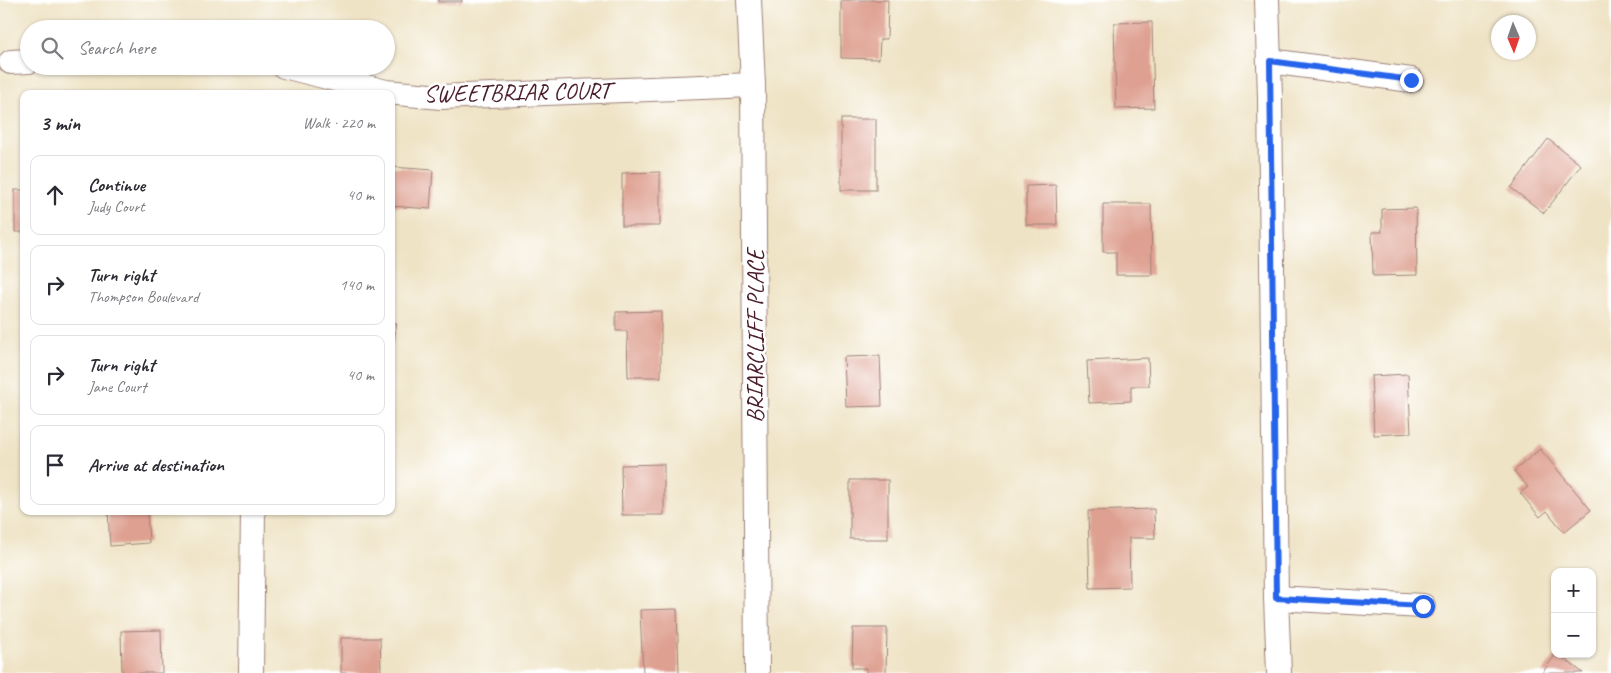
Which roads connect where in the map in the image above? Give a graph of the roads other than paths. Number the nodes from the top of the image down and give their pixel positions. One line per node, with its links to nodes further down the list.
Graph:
1 (749, 0): 7 (street, BRIARCLIFF PLACE)
2 (1268, 0): 3 (street)
3 (1270, 61): 5 (street); 11 (street)
4 (303, 75): 6 (street, SWEETBRIAR COURT)
5 (1411, 80)
6 (325, 85): 8 (street, SWEETBRIAR COURT)
7 (753, 85): 9 (street, SWEETBRIAR COURT); 14 (street, BRIARCLIFF PLACE)
8 (369, 90)
9 (395, 93)
10 (253, 515): 13 (street)
11 (1276, 598): 12 (street); 15 (street)
12 (1423, 606)
13 (251, 673)
14 (758, 673)
15 (1279, 673)

